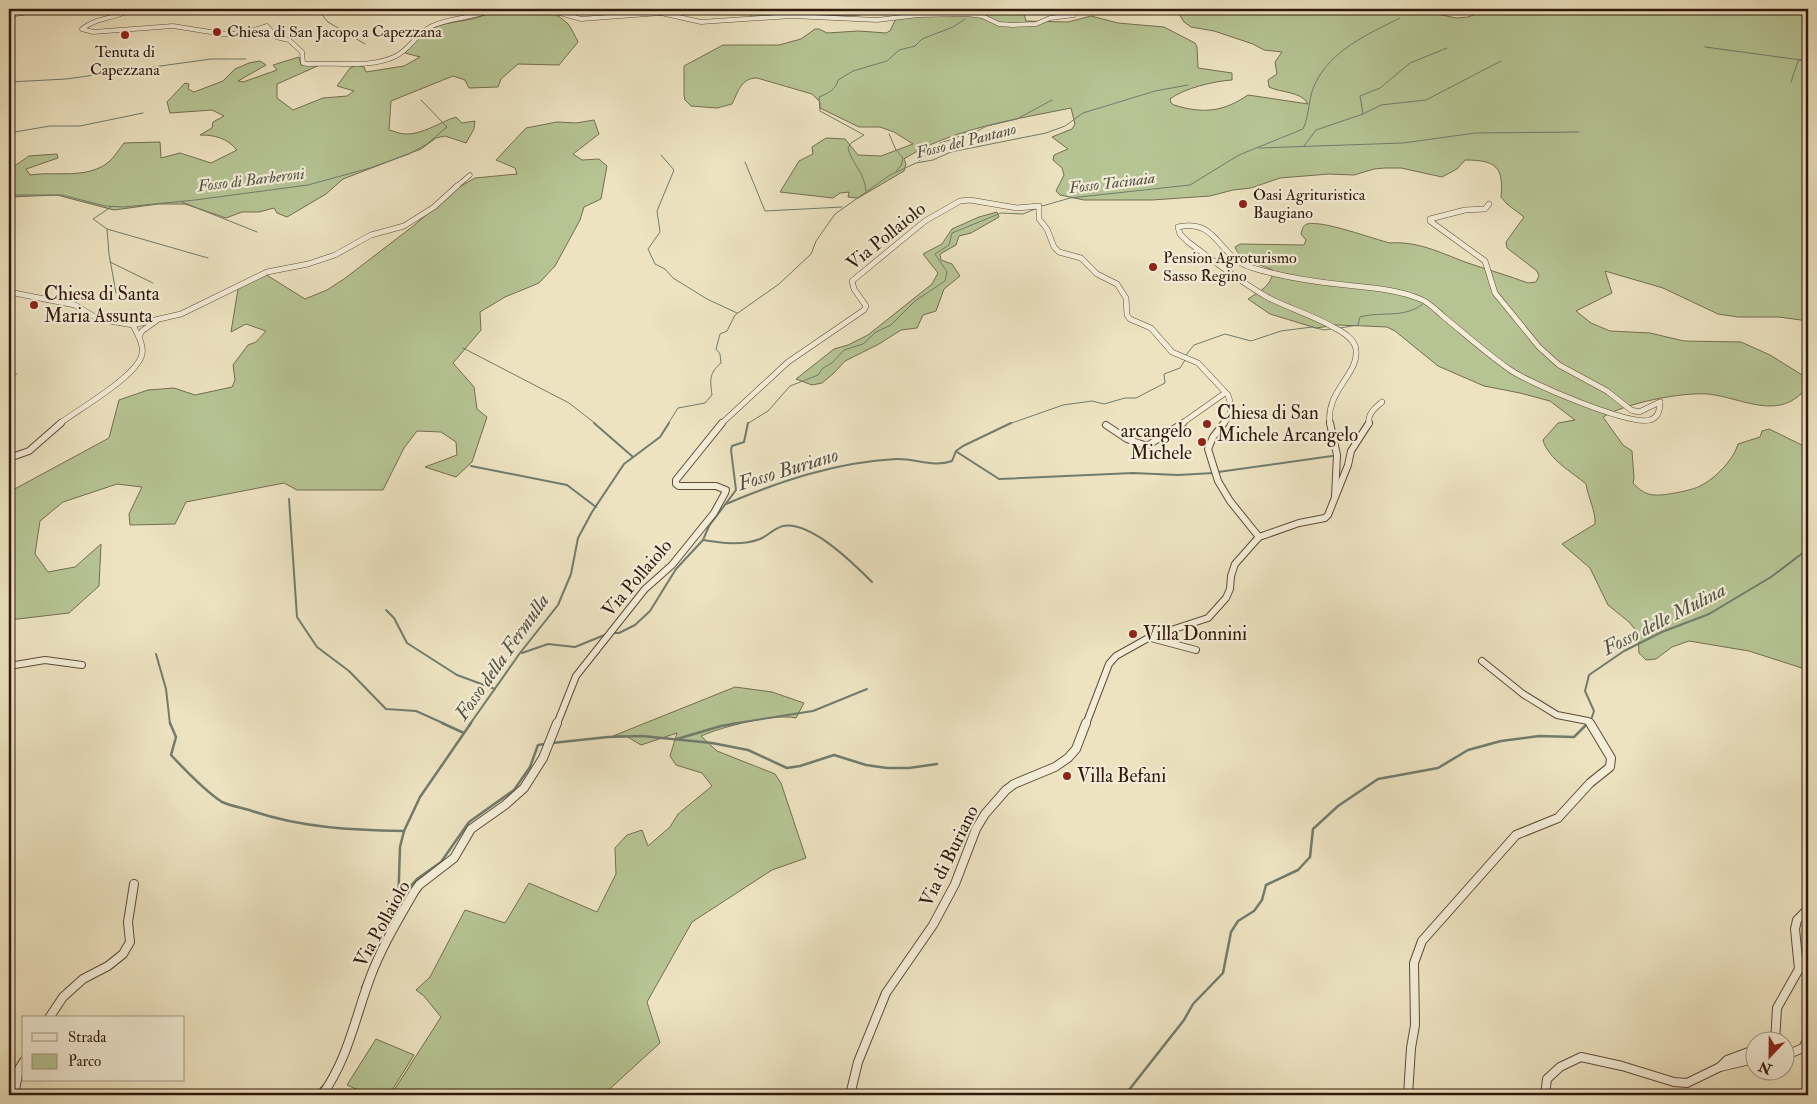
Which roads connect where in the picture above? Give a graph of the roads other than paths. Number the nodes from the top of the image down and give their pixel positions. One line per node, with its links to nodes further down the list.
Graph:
1 (49, 9): 6 (street)
2 (132, 9): 3 (street)
3 (495, 9)
4 (546, 9): 7 (street)
5 (663, 9): 7 (street)
6 (9, 14)
7 (661, 14): 8 (street)
8 (1074, 15)
9 (470, 175): 12 (street)
10 (1489, 204): 19 (street)
11 (9, 292): 13 (street)
12 (163, 318): 13 (street); 14 (street)
13 (133, 325): 14 (street)
14 (139, 337): 18 (street)
15 (1225, 393): 17 (street); 20 (street); 37 (street, Via Pollaiolo)
16 (1382, 402): 19 (street, Via di Buriano)
17 (1106, 425)
18 (9, 458)
19 (1335, 496): 20 (street, Via di Buriano)
20 (1259, 537): 21 (street, Via di Buriano)
21 (1150, 637): 22 (street); 38 (street, Via di Buriano)
22 (1196, 650)
23 (1482, 661): 39 (street)
24 (82, 665): 25 (street)
25 (9, 666)
26 (134, 884): 28 (street)
27 (1808, 909): 29 (street)
28 (51, 1016)
29 (1776, 1032)
30 (1808, 1039): 31 (street)
31 (1794, 1052)
32 (1744, 1053): 35 (street)
33 (1744, 1061): 35 (street)
34 (22, 1064): 36 (street)
35 (1720, 1067): 40 (street)
36 (14, 1095)
37 (322, 1095)
38 (850, 1095)
39 (1408, 1095)
40 (1545, 1095)

